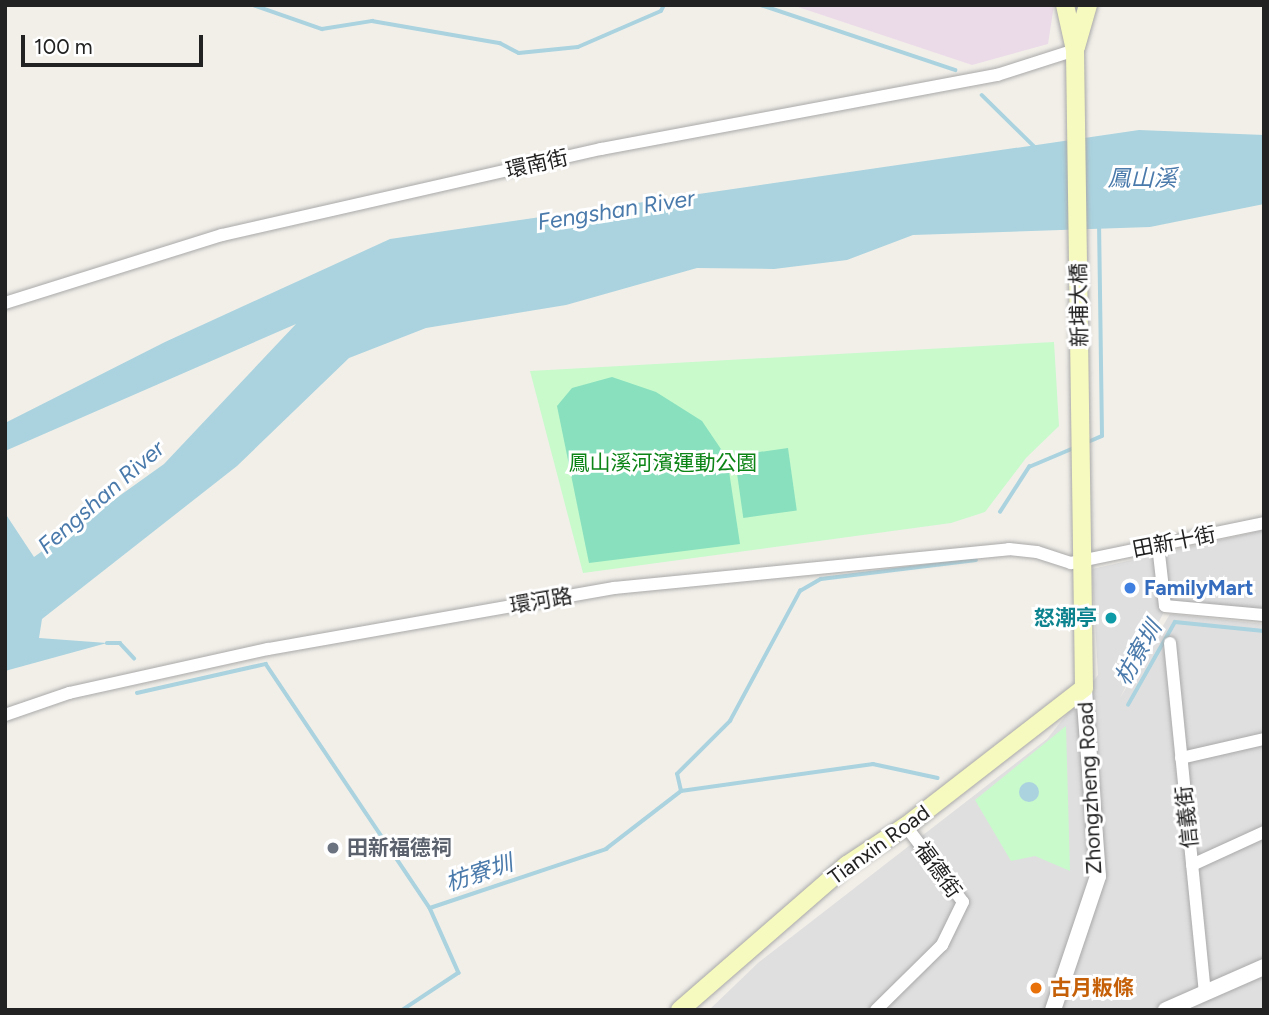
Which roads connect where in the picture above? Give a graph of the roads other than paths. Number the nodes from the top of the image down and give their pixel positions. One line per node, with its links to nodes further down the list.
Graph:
1 (1065, 5): 3 (main road)
2 (1087, 5): 3 (main road)
3 (1075, 50): 4 (street, 環南街); 7 (main road, 新埔大橋)
4 (5, 303)
5 (1264, 523): 6 (street, 田新十街)
6 (1158, 545): 7 (street, 田新十街); 8 (street)
7 (1083, 559): 10 (main road, Zhongzheng Road); 11 (street, 環河路)
8 (1264, 615)
9 (1170, 643): 13 (street, 信義街)
10 (1084, 688): 14 (main road, Tianxin Road); 22 (street, Zhongzheng Road)
11 (5, 716)
12 (1264, 739): 13 (street)
13 (1181, 758): 16 (street, 信義街)
14 (906, 827): 20 (main road, Tianxin Road); 21 (street, 福德街)
15 (1264, 832): 16 (street)
16 (1192, 865): 18 (street, 信義街)
17 (1264, 967): 18 (street)
18 (1206, 991): 19 (street)
19 (1173, 1008)
20 (680, 1010)
21 (876, 1010)
22 (1054, 1010)

